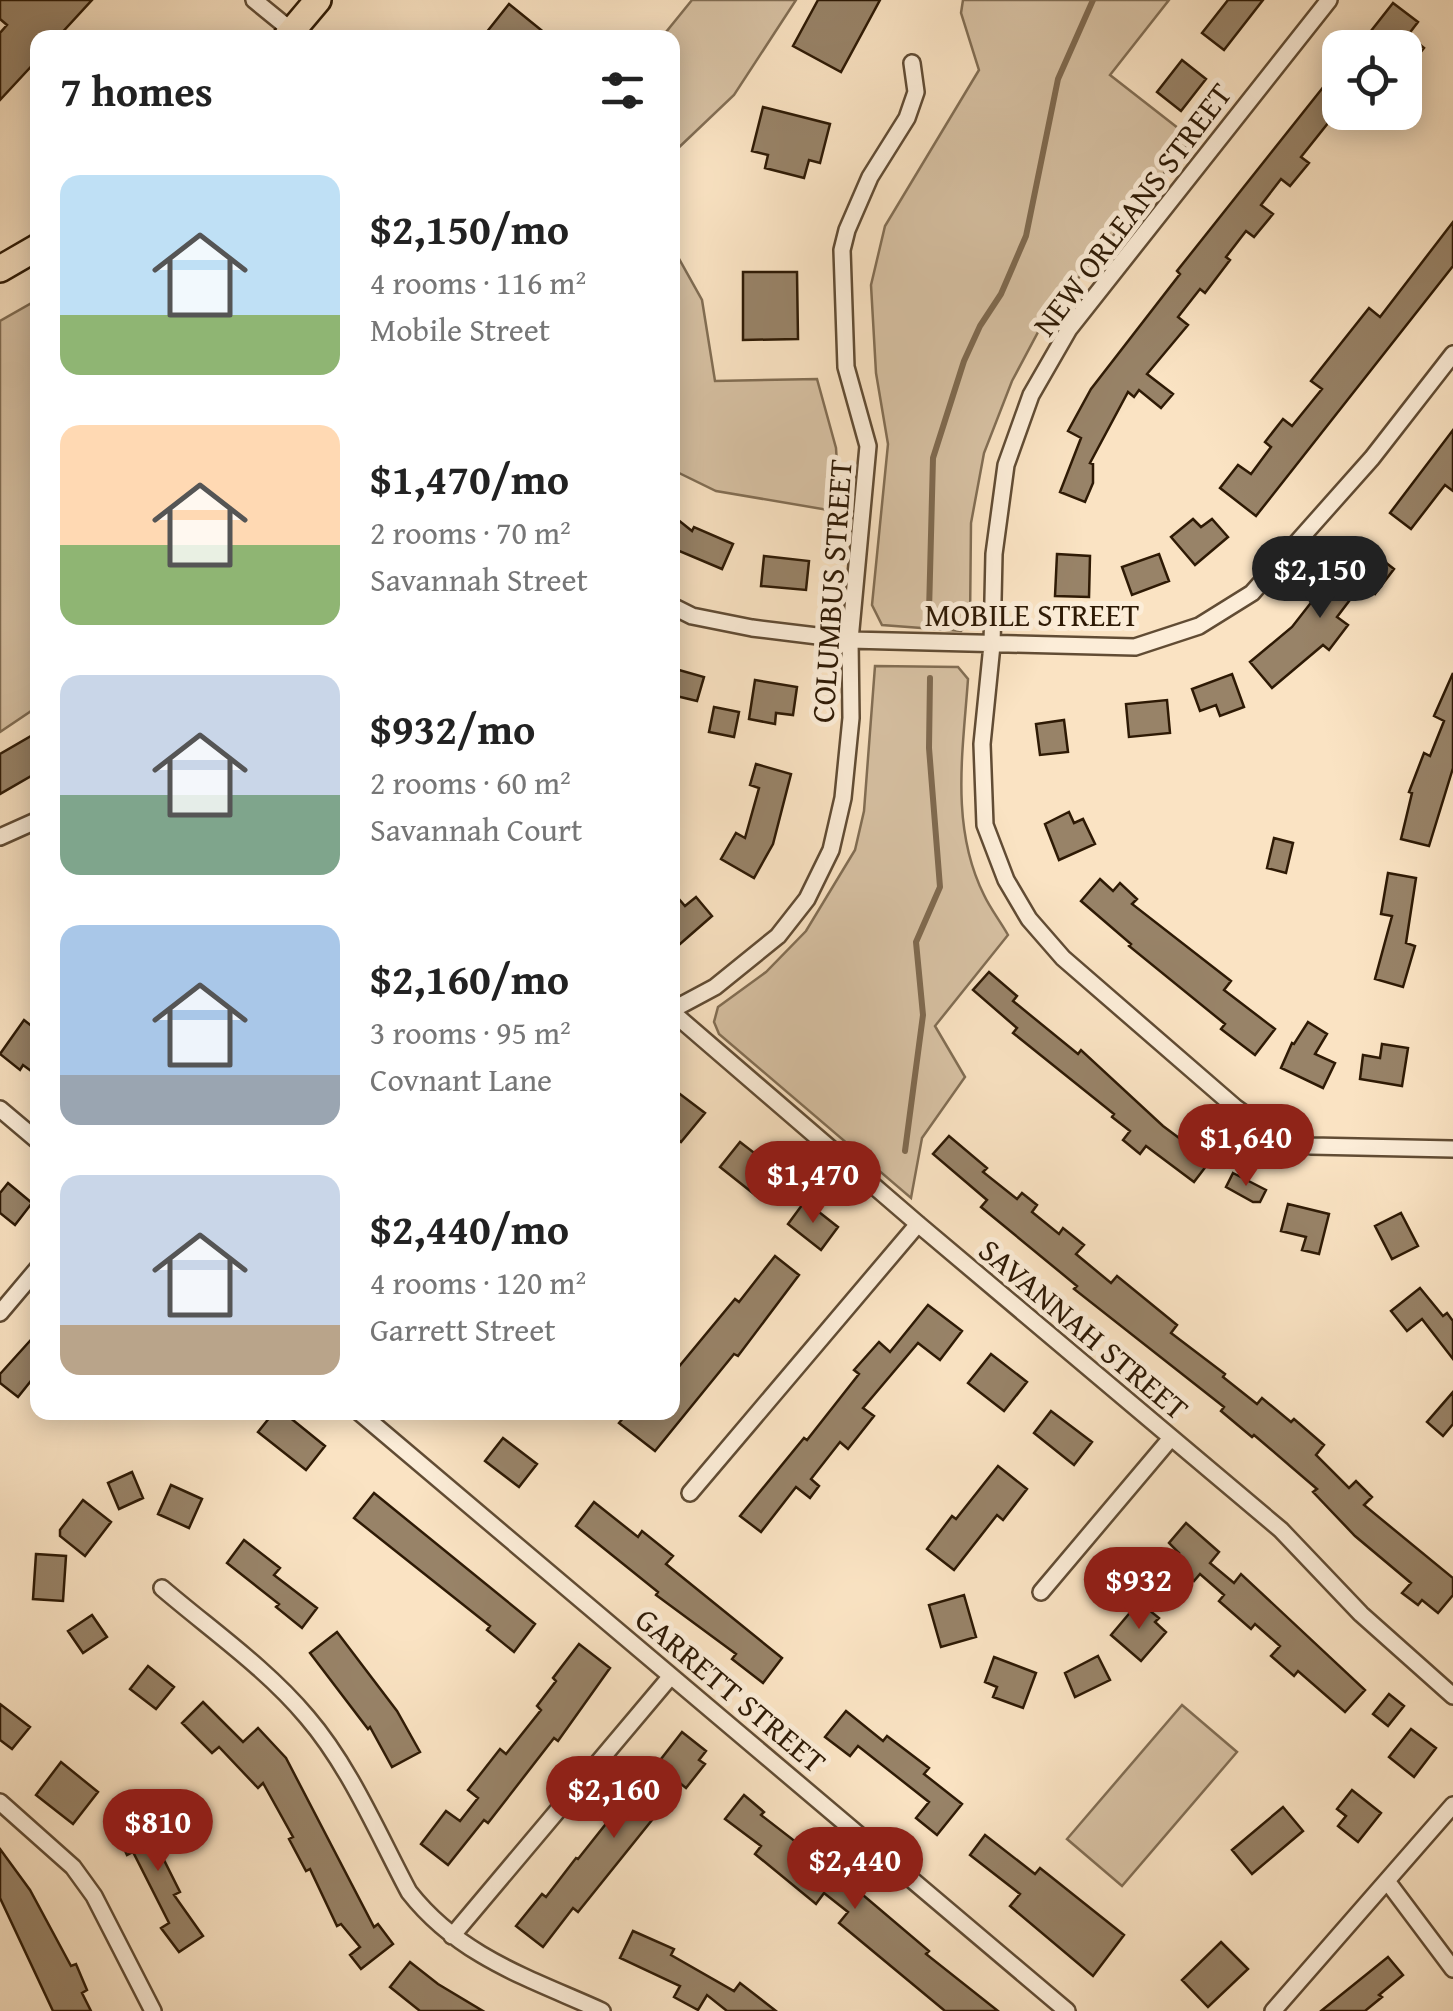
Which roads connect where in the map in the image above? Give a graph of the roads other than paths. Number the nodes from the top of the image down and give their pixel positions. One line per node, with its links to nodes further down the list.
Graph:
1 (254, 0): 4 (street)
2 (318, 0): 5 (main road)
3 (1329, 0): 12 (street, NEW ORLEANS STREET)
4 (285, 30)
5 (292, 30)
6 (912, 63): 11 (street, COLUMBUS STREET)
7 (30, 252): 8 (main road)
8 (0, 269)
9 (1453, 354): 12 (street, MOBILE STREET)
10 (680, 610): 11 (street, MOBILE STREET)
11 (850, 640): 12 (street, MOBILE STREET); 15 (street, COLUMBUS STREET)
12 (992, 646): 19 (street, NEW ORLEANS STREET)
13 (30, 824): 14 (street)
14 (0, 837)
15 (680, 1007)
16 (680, 1018): 20 (street, SAVANNAH STREET)
17 (0, 1108): 18 (street)
18 (30, 1134)
19 (1453, 1149)
20 (918, 1224): 24 (street, SAVANNAH STREET); 25 (street)
21 (30, 1277): 22 (street)
22 (0, 1313)
23 (368, 1420): 28 (street, GARRETT STREET)
24 (1171, 1438): 27 (street); 29 (street, SAVANNAH STREET)
25 (690, 1492)
26 (162, 1588): 33 (street)
27 (1040, 1592)
28 (671, 1676): 33 (street); 37 (street, GARRETT STREET)
29 (1453, 1696)
30 (0, 1802): 35 (street)
31 (1453, 1804): 32 (street)
32 (1387, 1881): 34 (street); 38 (street)
33 (452, 1936): 36 (street)
34 (1453, 1969)
35 (153, 2011)
36 (602, 2011)
37 (1067, 2011)
38 (1273, 2011)

